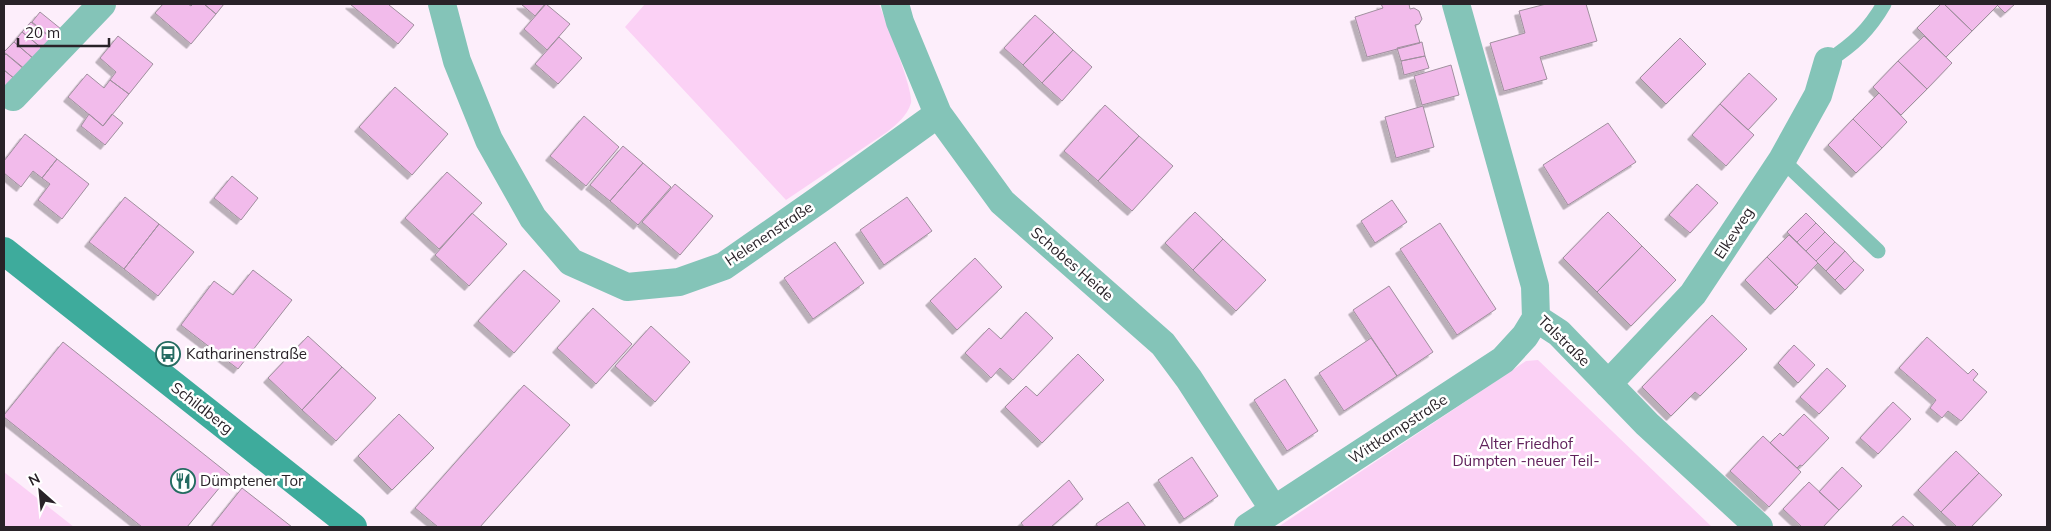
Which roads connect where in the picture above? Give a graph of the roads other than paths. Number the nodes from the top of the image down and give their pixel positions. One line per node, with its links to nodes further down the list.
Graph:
1 (102, 4): 7 (street)
2 (442, 4): 8 (street, Helenenstraße)
3 (895, 4): 8 (street, Schobes Heide)
4 (1456, 4): 12 (street, Talstraße)
5 (1884, 4): 6 (lane)
6 (1828, 61): 9 (street, Elkeweg)
7 (13, 97)
8 (938, 114): 14 (street, Schobes Heide)
9 (1782, 160): 11 (lane); 13 (street, Elkeweg)
10 (4, 251): 15 (street, Schildberg)
11 (1878, 251)
12 (1536, 318): 13 (street, Talstraße); 14 (street, Wittkampstraße)
13 (1608, 384): 17 (street, Talstraße)
14 (1274, 510): 16 (street, Wittkampstraße)
15 (353, 527)
16 (1248, 527)
17 (1759, 527)

